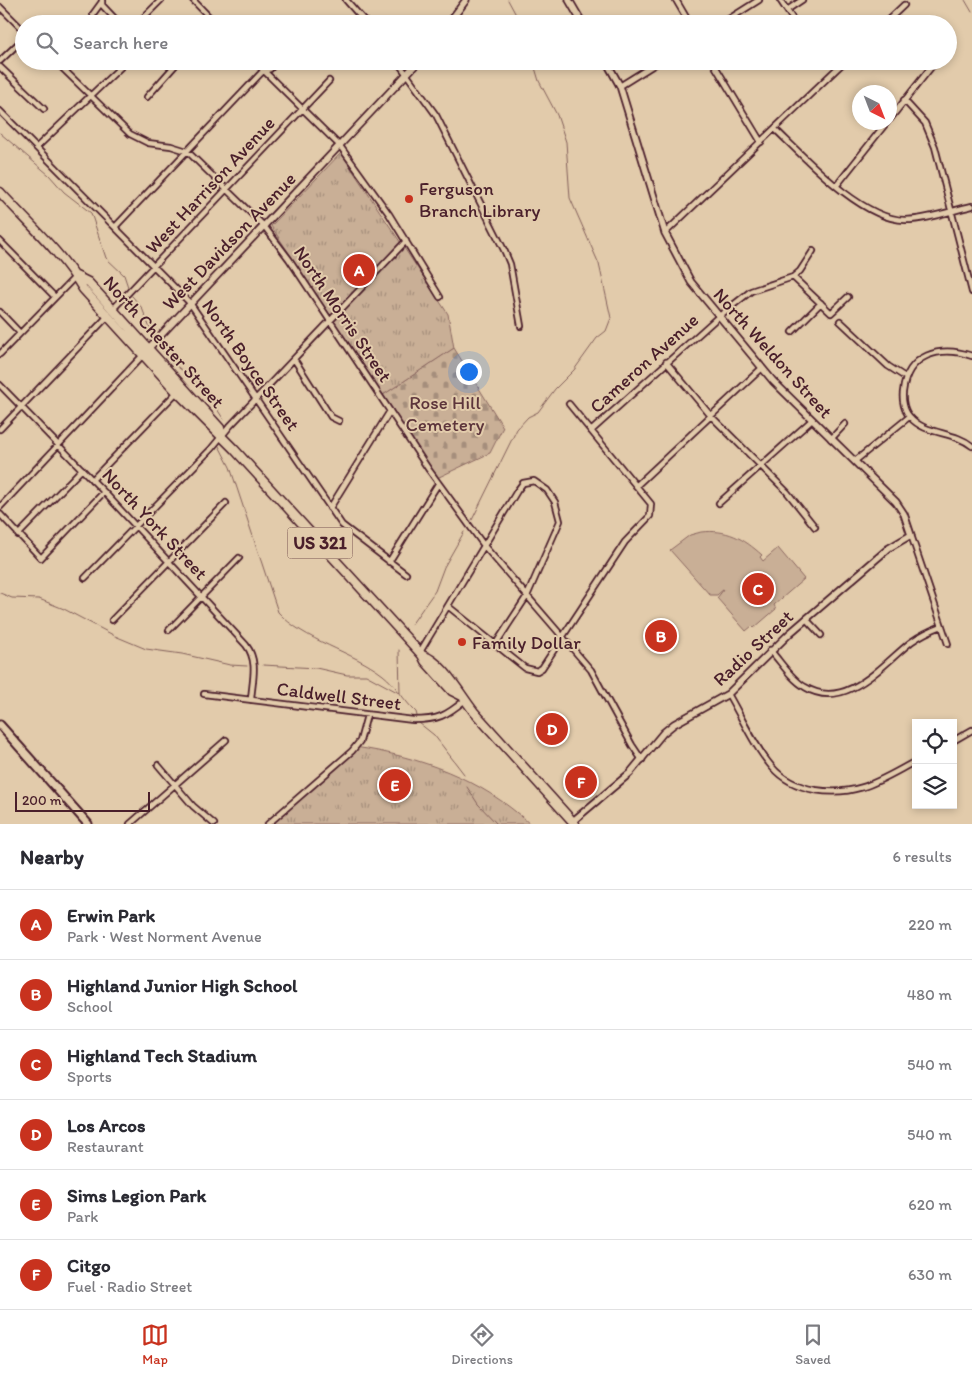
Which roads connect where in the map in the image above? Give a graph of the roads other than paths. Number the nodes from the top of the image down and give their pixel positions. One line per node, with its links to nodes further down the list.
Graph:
1 (161, 0): 16 (street)
2 (193, 0): 17 (street)
3 (346, 0): 18 (street)
4 (466, 0): 19 (street)
5 (569, 0): 20 (street)
6 (676, 0): 21 (street)
7 (759, 0): 22 (street)
8 (780, 0): 13 (street)
9 (802, 0): 13 (street)
10 (102, 1): 14 (street); 15 (street)
11 (904, 5): 24 (street)
12 (0, 7): 25 (street)
13 (787, 10): 23 (street)
14 (93, 15)
15 (111, 15)
16 (146, 15)
17 (207, 15)
18 (359, 15)
19 (455, 15)
20 (578, 15)
21 (685, 15)
22 (735, 15)
23 (790, 15)
24 (893, 15)
25 (15, 22)
26 (15, 47): 27 (street)
27 (0, 61)
28 (0, 66): 47 (street)
29 (65, 70): 44 (street, North Morris Street)
30 (118, 70): 44 (street)
31 (171, 70): 45 (street)
32 (267, 70): 40 (street)
33 (404, 70): 41 (street)
34 (412, 70): 41 (street, West Davidson Avenue)
35 (611, 70): 43 (street, North Weldon Street)
36 (646, 70): 43 (street)
37 (717, 70): 53 (street)
38 (836, 70): 51 (street)
39 (929, 70): 46 (street)
40 (264, 71): 48 (street); 56 (street)
41 (408, 75): 54 (street, West Davidson Avenue); 82 (street)
42 (329, 80): 48 (street, West Harrison Avenue)
43 (620, 86): 64 (street, North Weldon Street)
44 (91, 95): 55 (street); 56 (street, North Morris Street)
45 (147, 97)
46 (904, 100): 49 (street); 61 (street)
47 (44, 109)
48 (302, 109): 54 (street); 58 (street, West Harrison Avenue)
49 (897, 110)
50 (0, 112): 55 (street, North Boyce Street)
51 (775, 129): 53 (street); 57 (street)
52 (881, 130): 57 (street)
53 (761, 142): 64 (street)
54 (340, 146): 62 (street, West Davidson Avenue); 65 (street)
55 (37, 147): 63 (street, North Boyce Street)
56 (187, 151): 58 (street, North Morris Street); 63 (street)
57 (837, 185): 61 (street)
58 (227, 189): 62 (street, North Morris Street); 68 (street, West Harrison Avenue)
59 (0, 192): 69 (main road, North Chester Street / US 321)
60 (972, 206): 61 (street)
61 (952, 210): 71 (street)
62 (264, 226): 75 (street, West Davidson Avenue); 80 (street, North Morris Street)
63 (115, 227): 68 (street, North Boyce Street)
64 (666, 233): 79 (street, North Weldon Street)
65 (406, 241): 73 (street); 80 (street)
66 (0, 242): 72 (street)
67 (813, 251): 70 (street)
68 (154, 267): 75 (street, North Boyce Street); 78 (street, West Harrison Avenue)
69 (76, 276): 72 (street); 78 (main road, North Chester Street / US 321)
70 (793, 277): 76 (street); 79 (street, Cameron Avenue)
71 (972, 292)
72 (54, 296): 83 (street)
73 (440, 297)
74 (848, 297): 76 (street)
75 (190, 303): 85 (street, West Davidson Avenue); 94 (street, North Boyce Street)
76 (820, 303): 84 (street)
77 (0, 312): 83 (street)
78 (110, 313): 85 (main road, North Chester Street / US 321); 96 (street, West Harrison Avenue)
79 (718, 316): 89 (street, Cameron Avenue); 90 (street, North Weldon Street)
80 (330, 320): 88 (street); 97 (street, North Morris Street)
81 (840, 321): 91 (street)
82 (521, 326)
83 (20, 332): 86 (street)
84 (792, 332)
85 (146, 351): 93 (main road, North Chester Street / US 321); 105 (main road, North Chester Street / US 321); 107 (street, West Davidson Avenue)
86 (0, 354)
87 (972, 356): 91 (street)
88 (294, 359): 94 (street); 101 (street)
89 (666, 362): 98 (street); 104 (street, Cameron Avenue)
90 (762, 368): 98 (street); 100 (street, North Weldon Street)
91 (905, 377): 99 (street)
92 (1, 387): 96 (street, North York Street)
93 (177, 392): 105 (main road, North Chester Street / US 321); 112 (street)
94 (257, 398): 105 (street); 119 (street, North Boyce Street)
95 (569, 404): 104 (street)
96 (21, 407): 103 (street, West Harrison Avenue); 107 (street, North York Street)
97 (390, 411): 113 (street, North Morris Street); 119 (street)
98 (710, 416): 110 (street); 114 (street)
99 (909, 417): 108 (street); 109 (street)
100 (812, 420): 106 (street, North Weldon Street); 110 (street)
101 (339, 421)
102 (846, 424): 106 (street)
103 (0, 429)
104 (591, 431): 114 (street)
105 (221, 435): 121 (street); 143 (main road, North Chester Street / US 321)
106 (832, 439): 109 (street, North Weldon Street)
107 (58, 444): 111 (street, North York Street); 118 (street, West Davidson Avenue)
108 (972, 446)
109 (855, 461): 124 (street, North Weldon Street)
110 (760, 467): 117 (street); 122 (street)
111 (82, 469): 112 (street, North York Street); 123 (street)
112 (92, 480): 115 (street, North York Street)
113 (438, 484): 125 (street, North Morris Street); 128 (street)
114 (636, 486): 139 (street)
115 (104, 492): 121 (street, North York Street); 123 (street)
116 (226, 502): 127 (street)
117 (720, 503)
118 (0, 507)
119 (330, 508): 128 (street, North Boyce Street)
120 (0, 514): 123 (street)
121 (136, 526): 127 (street, North York Street); 130 (street)
122 (815, 527)
123 (18, 535)
124 (910, 535): 134 (street, Radio Street); 136 (street, North Weldon Street)
125 (485, 548): 132 (street, North Morris Street); 132 (street); 133 (street)
126 (239, 558): 131 (street)
127 (169, 561): 131 (street, North York Street); 135 (street)
128 (389, 562): 129 (street, North Boyce Street)
129 (406, 574)
130 (86, 578)
131 (202, 596): 137 (street); 147 (street, North York Street)
132 (527, 596): 139 (street, North Morris Street); 141 (street)
133 (449, 607): 141 (street); 143 (street)
134 (806, 619): 138 (street); 142 (street, Radio Street)
135 (112, 620)
136 (942, 626): 140 (street, North Weldon Street); 142 (street)
137 (169, 630)
138 (821, 635)
139 (563, 636): 141 (street); 153 (street, North Morris Street)
140 (948, 644)
141 (495, 645)
142 (770, 650): 145 (street, Radio Street)
143 (421, 654): 146 (main road, North Chester Street / US 321)
144 (204, 694): 147 (street, Caldwell Street)
145 (728, 694): 153 (street, Radio Street); 154 (street)
146 (463, 698): 148 (street, Caldwell Street); 157 (main road, North Chester Street / US 321)
147 (251, 700): 148 (street, Caldwell Street)
148 (367, 714): 161 (street)
149 (0, 726): 158 (main road)
150 (972, 730): 151 (street)
151 (957, 739)
152 (226, 740): 156 (street)
153 (642, 760): 157 (street, Radio Street)
154 (912, 763)
155 (158, 765): 156 (street)
156 (175, 784): 159 (street); 160 (street)
157 (576, 823)
158 (88, 824)
159 (130, 824)
160 (214, 824)
161 (268, 824)

